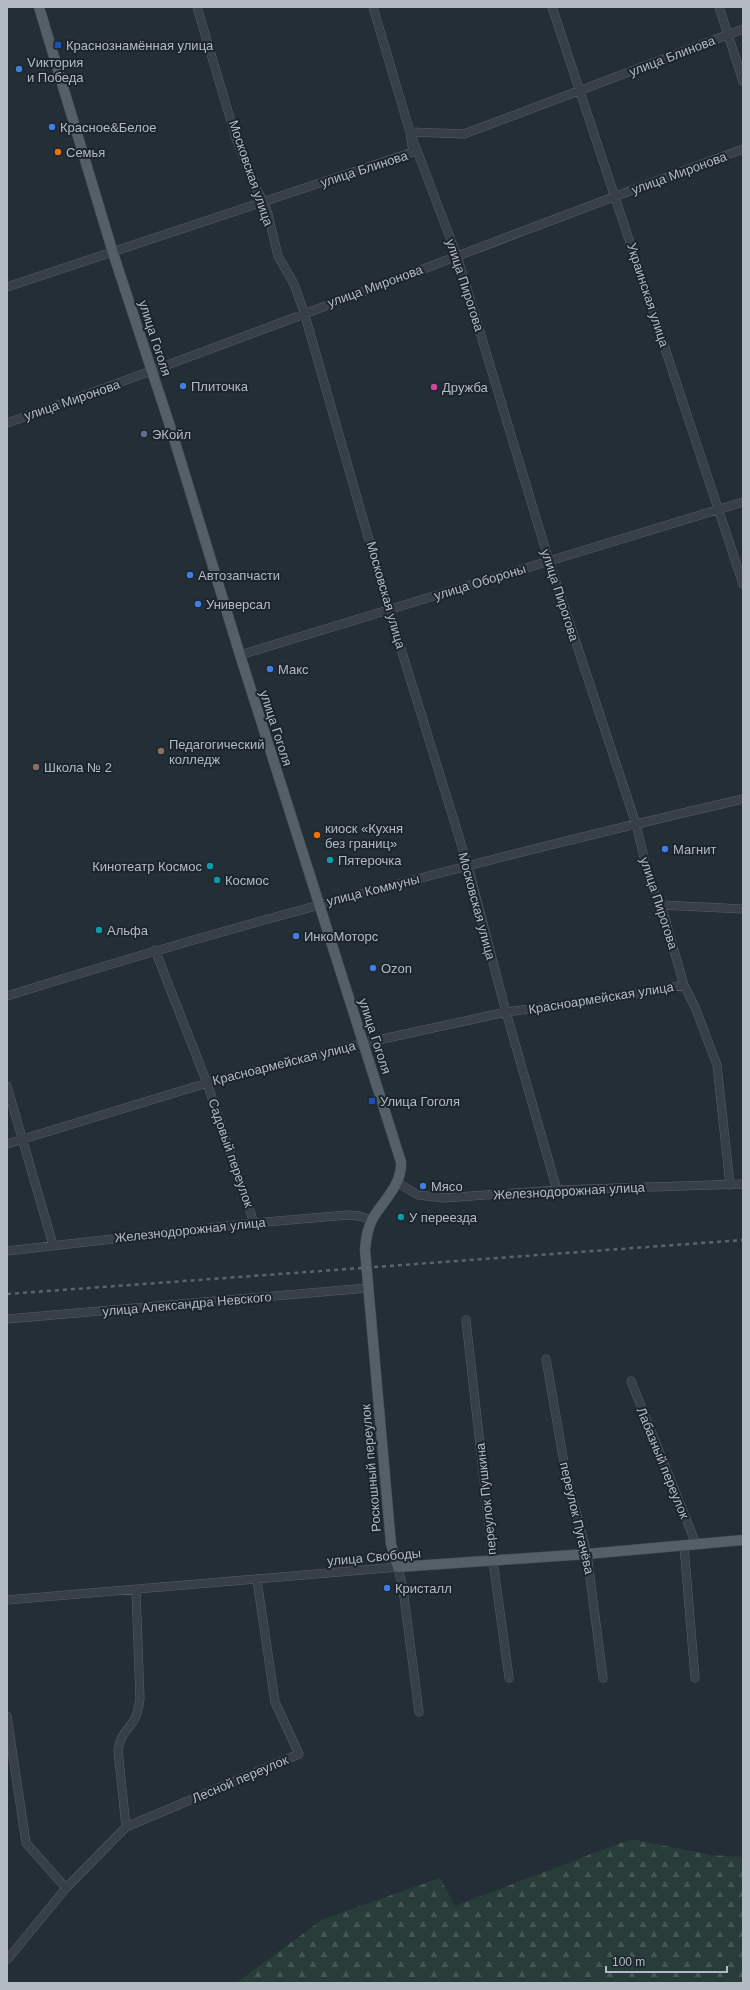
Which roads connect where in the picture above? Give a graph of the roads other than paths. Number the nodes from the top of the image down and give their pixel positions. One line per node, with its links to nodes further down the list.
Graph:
1 (39, 7): 14 (main road, улица Гоголя)
2 (197, 7): 13 (street, Московская улица)
3 (373, 7): 10 (street, улица Пирогова)
4 (552, 7): 9 (street, Украинская улица)
5 (719, 7): 7 (street)
6 (743, 29): 7 (street, улица Блинова)
7 (728, 34): 8 (street); 9 (street, улица Блинова)
8 (743, 81)
9 (579, 91): 10 (street, улица Блинова); 12 (street, Украинская улица)
10 (410, 132): 13 (street, улица Блинова); 15 (street, улица Пирогова)
11 (743, 149): 12 (street, улица Миронова)
12 (615, 196): 15 (street, улица Миронова); 21 (street, Украинская улица)
13 (264, 202): 14 (street, улица Блинова); 17 (street, Московская улица)
14 (113, 253): 16 (street, улица Блинова); 18 (main road, улица Гоголя)
15 (457, 256): 17 (street, улица Миронова); 22 (street, улица Пирогова)
16 (7, 287)
17 (304, 312): 18 (street, улица Миронова); 24 (street, Московская улица)
18 (152, 371): 19 (street, улица Миронова); 25 (main road, улица Гоголя)
19 (7, 423)
20 (743, 502): 21 (street, улица Обороны)
21 (720, 509): 22 (street, улица Обороны); 23 (street, Украинская улица)
22 (549, 561): 24 (street, улица Обороны); 27 (street, улица Пирогова)
23 (743, 584)
24 (389, 610): 25 (street, улица Обороны); 28 (street, Московская улица)
25 (240, 655): 29 (main road, улица Гоголя)
26 (743, 799): 27 (street, улица Коммуны)
27 (636, 824): 28 (street, улица Коммуны); 30 (street, улица Пирогова)
28 (468, 866): 29 (street, улица Коммуны); 35 (street, Московская улица)
29 (319, 904): 32 (street, улица Коммуны); 36 (main road, улица Гоголя)
30 (661, 905): 31 (street); 33 (street, улица Пирогова)
31 (743, 910)
32 (155, 950): 34 (street, улица Коммуны); 37 (street, Садовый переулок)
33 (684, 985): 35 (street, Красноармейская улица); 43 (street, улица Пирогова)
34 (7, 996)
35 (506, 1012): 36 (street, Красноармейская улица); 44 (street, Московская улица)
36 (364, 1043): 37 (street, Красноармейская улица); 41 (main road, улица Гоголя)
37 (207, 1082): 39 (street, Красноармейская улица); 46 (street, Садовый переулок)
38 (7, 1086): 39 (street)
39 (22, 1140): 40 (street, Красноармейская улица); 47 (street)
40 (7, 1144)
41 (398, 1183): 44 (street, Железнодорожная улица); 45 (main road, улица Гоголя)
42 (743, 1184): 43 (street, Железнодорожная улица)
43 (730, 1185): 44 (street, Железнодорожная улица)
44 (557, 1190)
45 (372, 1220): 46 (street, Железнодорожная улица); 49 (main road, улица Гоголя)
46 (254, 1223): 47 (street, Железнодорожная улица)
47 (53, 1246): 48 (street, Железнодорожная улица)
48 (7, 1251)
49 (366, 1268): 50 (main road, Роскошный переулок)
50 (368, 1288): 51 (street, улица Александра Невского); 60 (main road, Роскошный переулок)
51 (7, 1319)
52 (466, 1320): 59 (street, переулок Пушкина)
53 (546, 1360): 58 (street, переулок Пугачёва)
54 (631, 1381): 56 (street, Лабазный переулок)
55 (743, 1540): 56 (main road, улица Свободы)
56 (696, 1544): 57 (main road, улица Свободы)
57 (684, 1546): 58 (main road, улица Свободы); 66 (street)
58 (587, 1554): 59 (main road, улица Свободы); 65 (street, переулок Пугачёва)
59 (493, 1561): 60 (main road, улица Свободы); 64 (street, переулок Пушкина)
60 (398, 1567): 61 (street, улица Свободы); 67 (street, Роскошный переулок)
61 (257, 1580): 62 (street, улица Свободы); 69 (street, Лесной переулок)
62 (136, 1590): 63 (street, улица Свободы); 69 (street)
63 (7, 1600)
64 (509, 1678)
65 (603, 1678)
66 (695, 1678)
67 (419, 1712)
68 (7, 1716): 70 (street)
69 (126, 1827): 70 (street)
70 (66, 1888): 71 (street)
71 (7, 1960)

